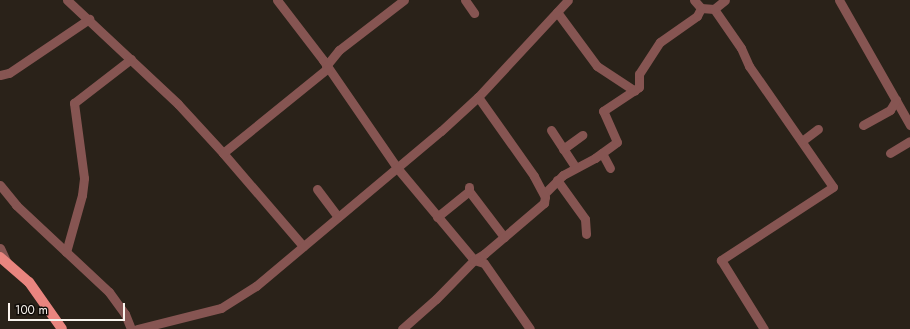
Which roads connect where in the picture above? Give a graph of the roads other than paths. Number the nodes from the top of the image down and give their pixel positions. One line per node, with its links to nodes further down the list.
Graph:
1 (67, 0): 13 (street)
2 (277, 0): 15 (street)
3 (465, 0): 12 (street)
4 (568, 0): 11 (street)
5 (694, 0): 9 (street)
6 (725, 0): 10 (street)
7 (839, 0): 19 (street)
8 (398, 2): 15 (street)
9 (701, 8): 10 (street); 17 (street)
10 (714, 9): 25 (street)
11 (557, 12): 17 (street); 18 (street)
12 (474, 13)
13 (89, 19): 14 (street); 16 (street)
14 (131, 59): 28 (street); 44 (street)
15 (327, 67): 28 (street); 33 (street)
16 (0, 75)
17 (635, 91): 29 (street)
18 (478, 97): 33 (street); 37 (street)
19 (896, 100): 20 (street); 21 (street)
20 (863, 125)
21 (910, 125)
22 (818, 129): 25 (street)
23 (551, 130): 27 (street)
24 (582, 135): 27 (street)
25 (802, 141): 52 (street)
26 (910, 141): 30 (street)
27 (563, 149): 31 (street)
28 (223, 153): 42 (street)
29 (602, 153): 31 (street); 32 (street)
30 (890, 153)
31 (576, 168): 34 (street)
32 (610, 168)
33 (398, 169): 38 (street); 39 (street)
34 (557, 180): 37 (street); 40 (street)
35 (0, 185): 44 (street)
36 (317, 189): 38 (street)
37 (544, 194): 41 (street)
38 (338, 217): 42 (street)
39 (437, 217): 41 (street); 46 (street)
40 (586, 234)
41 (504, 237): 46 (street)
42 (303, 246): 49 (street)
43 (0, 248): 45 (street)
44 (66, 252): 48 (street)
45 (3, 259): 47 (main road)
46 (474, 260): 50 (street); 51 (street)
47 (62, 329)
48 (131, 329)
49 (137, 329)
50 (402, 329)
51 (530, 329)
52 (764, 329)

